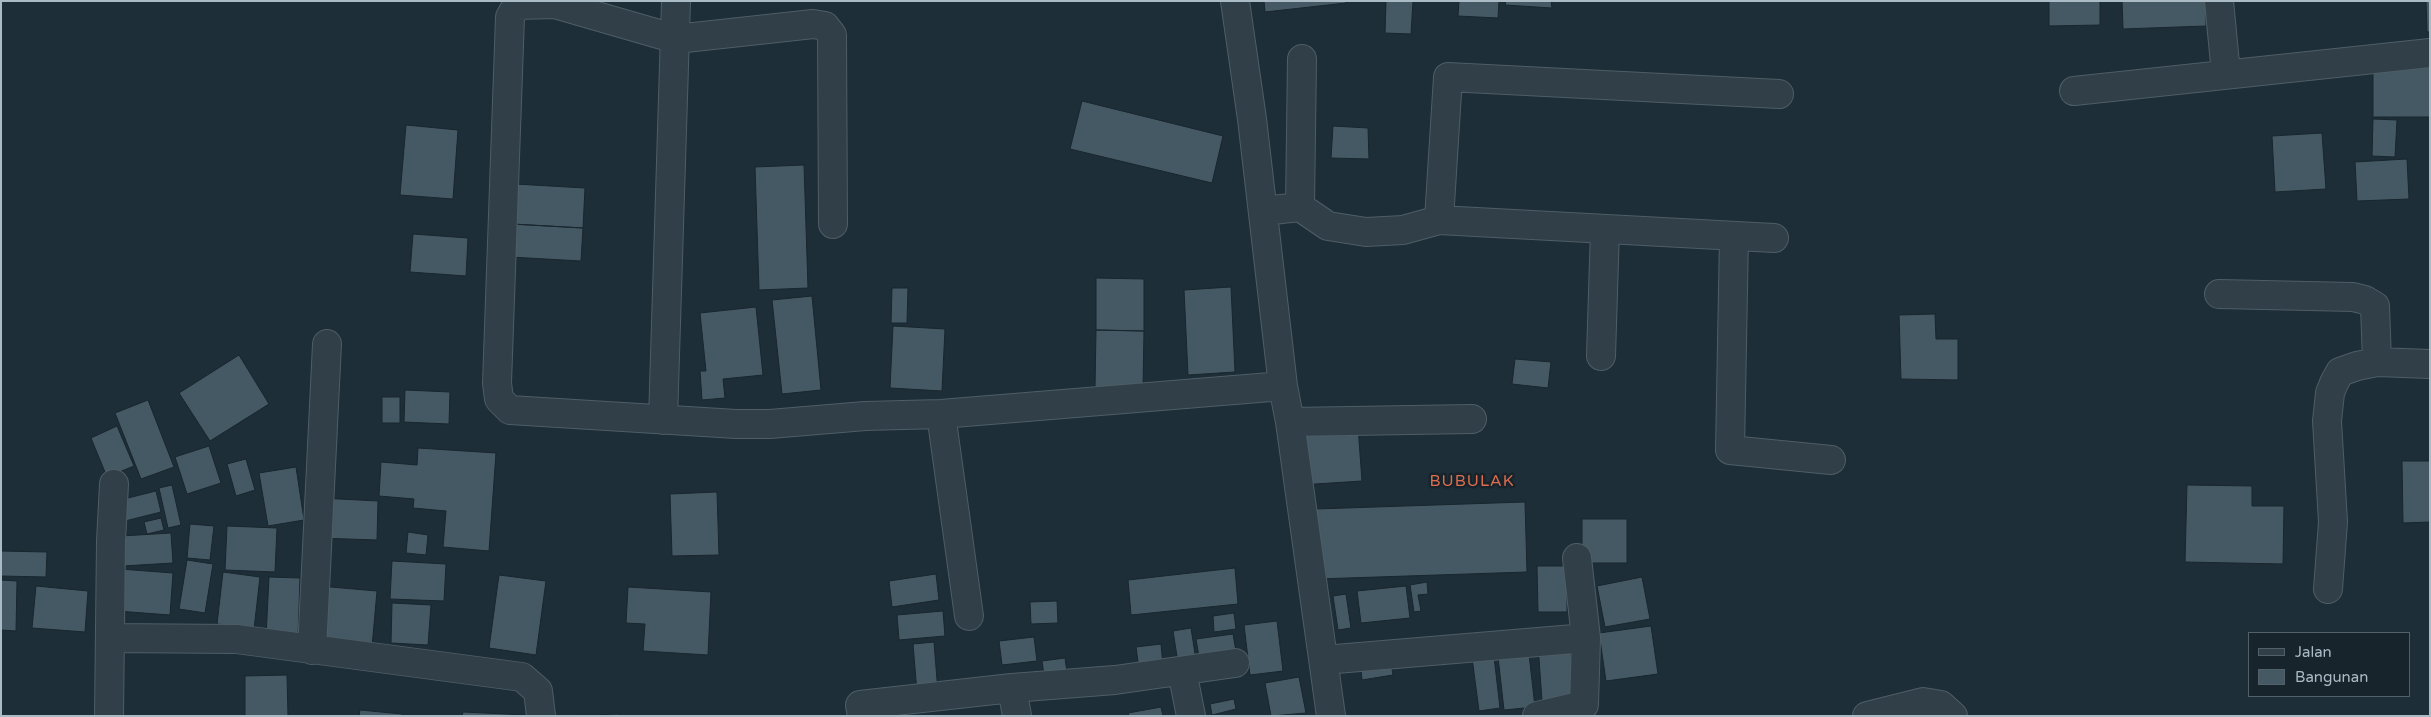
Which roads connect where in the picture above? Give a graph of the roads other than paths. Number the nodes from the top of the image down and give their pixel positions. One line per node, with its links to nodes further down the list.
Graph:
1 (676, 1): 4 (street)
2 (1235, 1): 11 (street)
3 (2219, 1): 7 (street)
4 (676, 39): 13 (street); 25 (street); 25 (street)
5 (2430, 53): 7 (street)
6 (1302, 59): 10 (street)
7 (2226, 74): 8 (street)
8 (2074, 91)
9 (1778, 94): 12 (street)
10 (1300, 208): 11 (street); 12 (street)
11 (1263, 211): 22 (street)
12 (1439, 220): 14 (street)
13 (834, 224)
14 (1605, 229): 15 (street); 19 (street)
15 (1734, 236): 16 (street); 27 (street)
16 (1774, 238)
17 (2219, 294): 20 (street)
18 (327, 344): 34 (street)
19 (1601, 356)
20 (2376, 362): 21 (street); 30 (street)
21 (2430, 364)
22 (1283, 386): 23 (street); 26 (street)
23 (941, 414): 25 (street); 31 (street)
24 (1472, 419): 26 (street)
25 (664, 420)
26 (1290, 422): 35 (street)
27 (1831, 460)
28 (114, 484): 32 (street)
29 (1577, 558): 33 (street)
30 (2328, 589)
31 (969, 616)
32 (110, 638): 34 (street); 40 (street)
33 (1586, 638): 35 (street); 39 (street)
34 (312, 650): 41 (street)
35 (1324, 660): 45 (street)
36 (1235, 663): 37 (street)
37 (1182, 671): 38 (street); 44 (street)
38 (1012, 688): 42 (street); 43 (street)
39 (1584, 710): 46 (street)
40 (109, 716)
41 (540, 716)
42 (862, 716)
43 (1017, 716)
44 (1191, 716)
45 (1331, 716)
46 (1537, 716)
47 (1867, 716): 48 (street)
48 (1952, 716)

